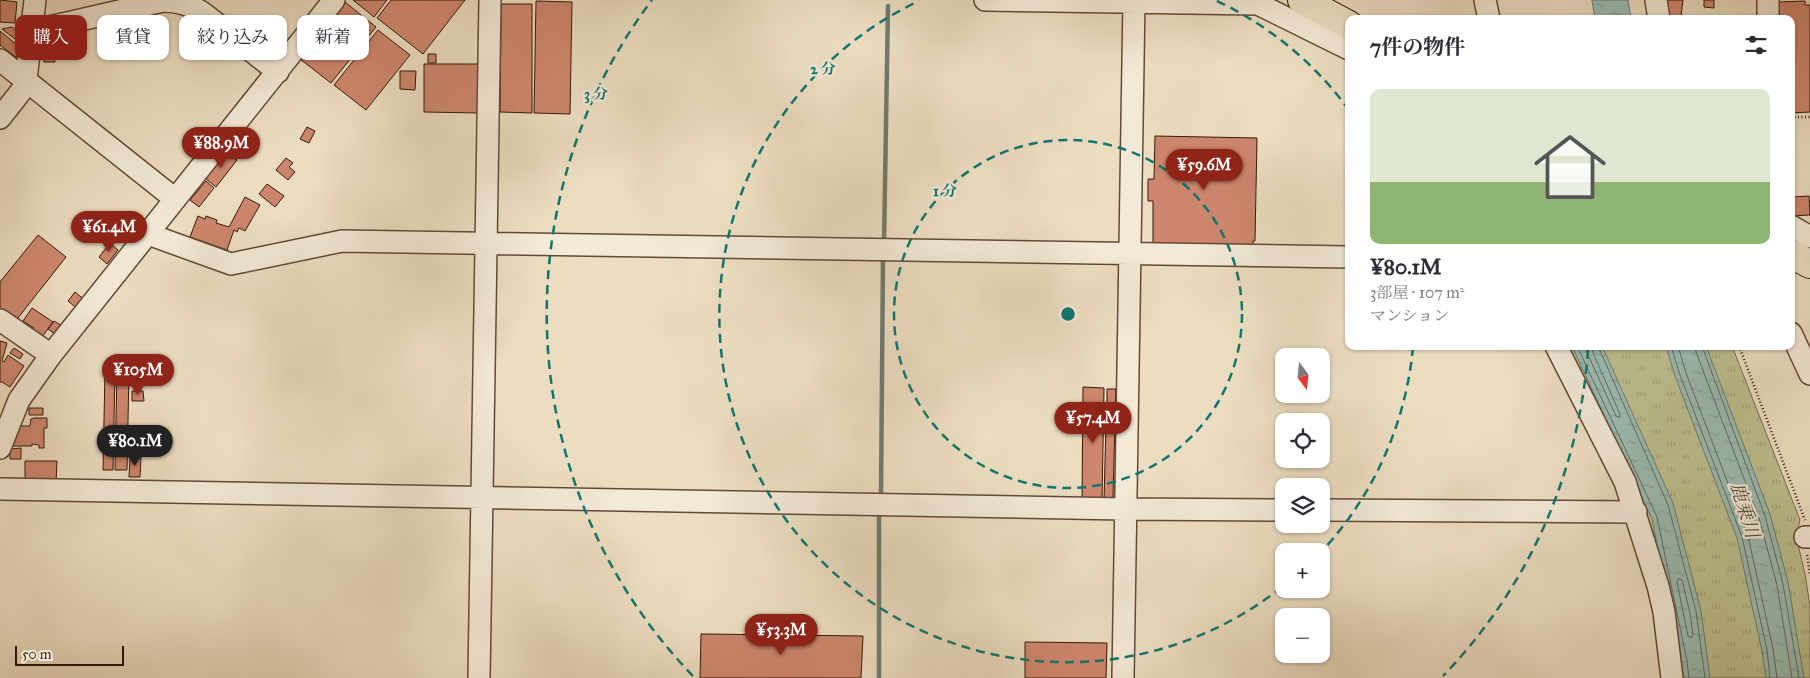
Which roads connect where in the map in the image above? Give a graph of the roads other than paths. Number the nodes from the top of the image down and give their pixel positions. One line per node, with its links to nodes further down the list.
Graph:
1 (34, 0): 12 (street)
2 (163, 0): 11 (street); 16 (street)
3 (334, 0): 21 (street)
4 (490, 0): 28 (street)
5 (985, 0): 10 (street)
6 (1302, 0): 17 (main road)
7 (1486, 0): 13 (street)
8 (1656, 0): 14 (street)
9 (1768, 0): 15 (street)
10 (1127, 1): 18 (street); 29 (street)
11 (208, 7): 21 (street)
12 (33, 15)
13 (1488, 15)
14 (1658, 15)
15 (1768, 15)
16 (87, 19)
17 (1345, 23)
18 (1345, 47)
19 (0, 60): 22 (street)
20 (28, 60): 22 (street)
21 (278, 72): 24 (street)
22 (26, 80): 23 (street); 24 (street)
23 (0, 118)
24 (175, 199): 26 (street)
25 (1795, 228): 27 (street)
26 (148, 234): 28 (street); 36 (street)
27 (1810, 237)
28 (486, 245): 29 (street); 41 (street)
29 (1129, 254): 31 (street); 42 (street)
30 (1795, 256): 32 (main road)
31 (1345, 257)
32 (1810, 264)
33 (0, 320): 36 (street)
34 (1795, 342): 37 (street)
35 (1558, 350): 45 (street)
36 (50, 355): 38 (street)
37 (1810, 374)
38 (6, 412): 39 (street)
39 (0, 448)
40 (0, 489): 41 (street)
41 (482, 498): 42 (street); 46 (street)
42 (1124, 509): 43 (street); 47 (street)
43 (1275, 510)
44 (1330, 510): 45 (street)
45 (1636, 512): 48 (street)
46 (478, 678)
47 (1123, 678)
48 (1672, 678)

